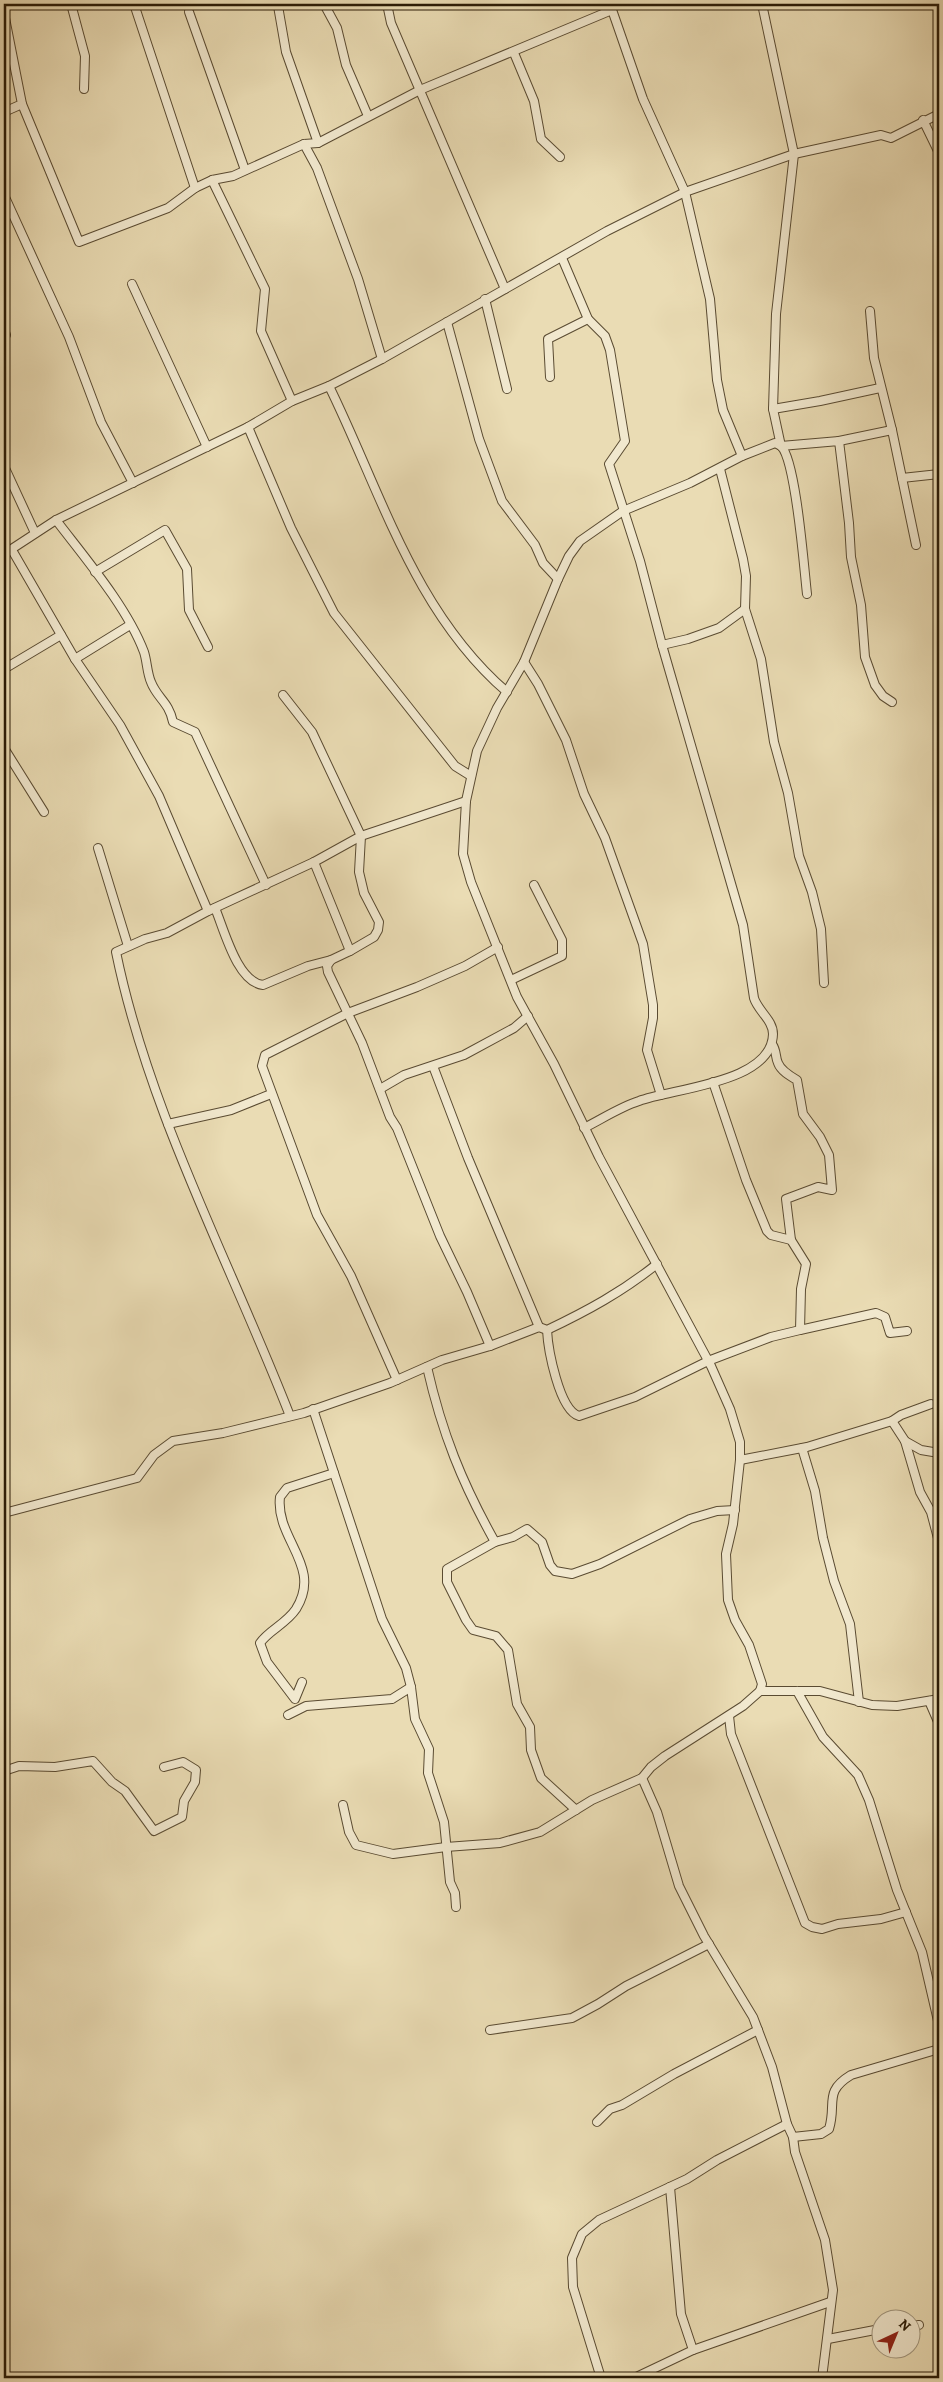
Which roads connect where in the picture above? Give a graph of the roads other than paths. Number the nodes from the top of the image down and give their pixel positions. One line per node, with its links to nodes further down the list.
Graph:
1 (71, 4): 12 (street)
2 (134, 4): 26 (street)
3 (324, 4): 17 (street)
4 (387, 4): 13 (street)
5 (762, 4): 22 (street)
6 (278, 6): 19 (street)
7 (611, 7): 11 (street); 27 (street)
8 (189, 12): 24 (street)
9 (4, 13): 10 (street)
10 (5, 29): 14 (street)
11 (514, 52): 13 (street); 23 (street)
12 (84, 89)
13 (420, 90): 17 (street); 31 (street)
14 (22, 104): 15 (street); 26 (street)
15 (4, 112)
16 (939, 114): 18 (street)
17 (368, 116): 19 (street)
18 (924, 120): 21 (street); 22 (street)
19 (318, 143): 20 (street)
20 (304, 144): 24 (street); 36 (street)
21 (939, 152)
22 (794, 154): 27 (street); 42 (street)
23 (560, 158)
24 (245, 170): 25 (street)
25 (212, 180): 26 (street); 41 (street)
26 (194, 188)
27 (685, 192): 29 (street); 48 (street)
28 (4, 195): 53 (street)
29 (562, 258): 31 (street); 34 (street)
30 (132, 284): 47 (street)
31 (505, 289): 32 (street)
32 (485, 299): 35 (street); 40 (street)
33 (870, 310): 39 (street)
34 (588, 319): 37 (street); 54 (street)
35 (447, 322): 36 (street); 61 (street)
36 (382, 358): 38 (street)
37 (550, 377)
38 (329, 386): 41 (street); 71 (street)
39 (880, 388): 42 (street); 44 (street)
40 (507, 390)
41 (292, 401): 43 (street)
42 (773, 408): 46 (street)
43 (248, 427): 47 (street); 75 (street)
44 (892, 430): 45 (street); 52 (street)
45 (839, 441): 46 (street); 73 (street)
46 (781, 446): 48 (street); 62 (street)
47 (207, 447): 53 (street)
48 (742, 456): 50 (street)
49 (4, 466): 56 (street)
50 (720, 469): 54 (street); 63 (street)
51 (939, 474): 52 (street)
52 (902, 478): 57 (street)
53 (133, 483): 55 (street)
54 (622, 511): 61 (street); 66 (street)
55 (56, 520): 56 (street); 60 (street)
56 (35, 533): 58 (street)
57 (916, 544)
58 (12, 550): 59 (street); 65 (street)
59 (4, 554)
60 (95, 572): 64 (street); 67 (street)
61 (558, 579): 69 (street)
62 (807, 594)
63 (745, 609): 66 (street); 89 (street)
64 (130, 625): 68 (street); 81 (street)
65 (61, 635): 68 (street); 70 (street)
66 (662, 646): 92 (street)
67 (208, 647)
68 (75, 659): 83 (street)
69 (524, 662): 71 (street); 97 (street)
70 (4, 669)
71 (507, 692): 75 (street)
72 (283, 695): 78 (street)
73 (892, 702)
74 (4, 748): 77 (street)
75 (471, 776): 76 (street)
76 (466, 801): 78 (street); 85 (street)
77 (44, 812)
78 (361, 836): 80 (street); 86 (street)
79 (98, 848): 84 (street)
80 (314, 862): 81 (street); 86 (street)
81 (266, 885): 83 (street)
82 (534, 885): 88 (street)
83 (212, 909): 84 (street); 87 (street)
84 (128, 946): 98 (street)
85 (498, 947): 88 (street); 90 (street)
86 (350, 951): 87 (street)
87 (331, 960): 90 (street)
88 (511, 980): 91 (street)
89 (824, 983)
90 (348, 1013): 95 (street); 96 (street)
91 (528, 1016): 93 (street); 99 (street)
92 (772, 1044): 94 (street); 100 (street)
93 (433, 1066): 95 (street); 102 (street)
94 (713, 1082): 97 (street); 100 (street)
95 (380, 1089): 106 (street)
96 (271, 1094): 98 (street); 109 (street)
97 (661, 1095): 99 (street)
98 (168, 1124): 112 (street)
99 (584, 1128): 101 (street)
100 (791, 1240): 104 (street)
101 (657, 1264): 103 (street); 107 (street)
102 (539, 1327): 103 (street); 106 (street)
103 (547, 1330): 107 (street)
104 (800, 1330): 105 (street); 107 (street)
105 (907, 1331)
106 (490, 1346): 108 (street)
107 (708, 1361): 117 (street)
108 (427, 1367): 109 (street); 121 (street)
109 (397, 1380): 111 (street)
110 (931, 1404): 113 (street)
111 (313, 1409): 112 (street); 118 (street)
112 (290, 1416): 120 (street)
113 (892, 1421): 114 (street); 115 (street)
114 (905, 1441): 116 (street); 122 (street)
115 (802, 1448): 117 (street); 129 (street)
116 (939, 1453)
117 (740, 1460): 119 (street)
118 (334, 1473): 123 (street); 124 (street)
119 (734, 1510): 121 (street); 125 (street)
120 (4, 1513)
121 (495, 1542): 137 (street)
122 (939, 1542)
123 (302, 1682)
124 (411, 1687): 130 (street); 138 (street)
125 (760, 1691): 126 (street); 131 (street)
126 (797, 1691): 129 (street); 140 (street)
127 (939, 1698): 128 (street)
128 (929, 1701): 129 (street); 132 (street)
129 (859, 1702)
130 (288, 1716)
131 (729, 1716): 135 (street); 140 (street)
132 (939, 1724)
133 (164, 1767): 134 (street)
134 (4, 1771)
135 (642, 1778): 137 (street); 141 (street)
136 (343, 1805): 138 (street)
137 (576, 1810): 138 (street)
138 (446, 1847): 139 (street)
139 (456, 1907)
140 (906, 1912): 142 (street)
141 (709, 1944): 143 (street); 144 (street)
142 (939, 2025)
143 (490, 2030)
144 (758, 2030): 146 (street); 147 (street)
145 (939, 2049): 148 (street)
146 (597, 2122)
147 (787, 2124): 148 (street); 149 (street)
148 (793, 2137): 150 (street)
149 (670, 2186): 153 (street); 154 (street)
150 (830, 2302): 152 (street); 153 (street)
151 (870, 2331): 152 (street)
152 (828, 2339): 156 (street)
153 (693, 2350): 155 (street)
154 (600, 2378)
155 (634, 2378)
156 (822, 2378)

